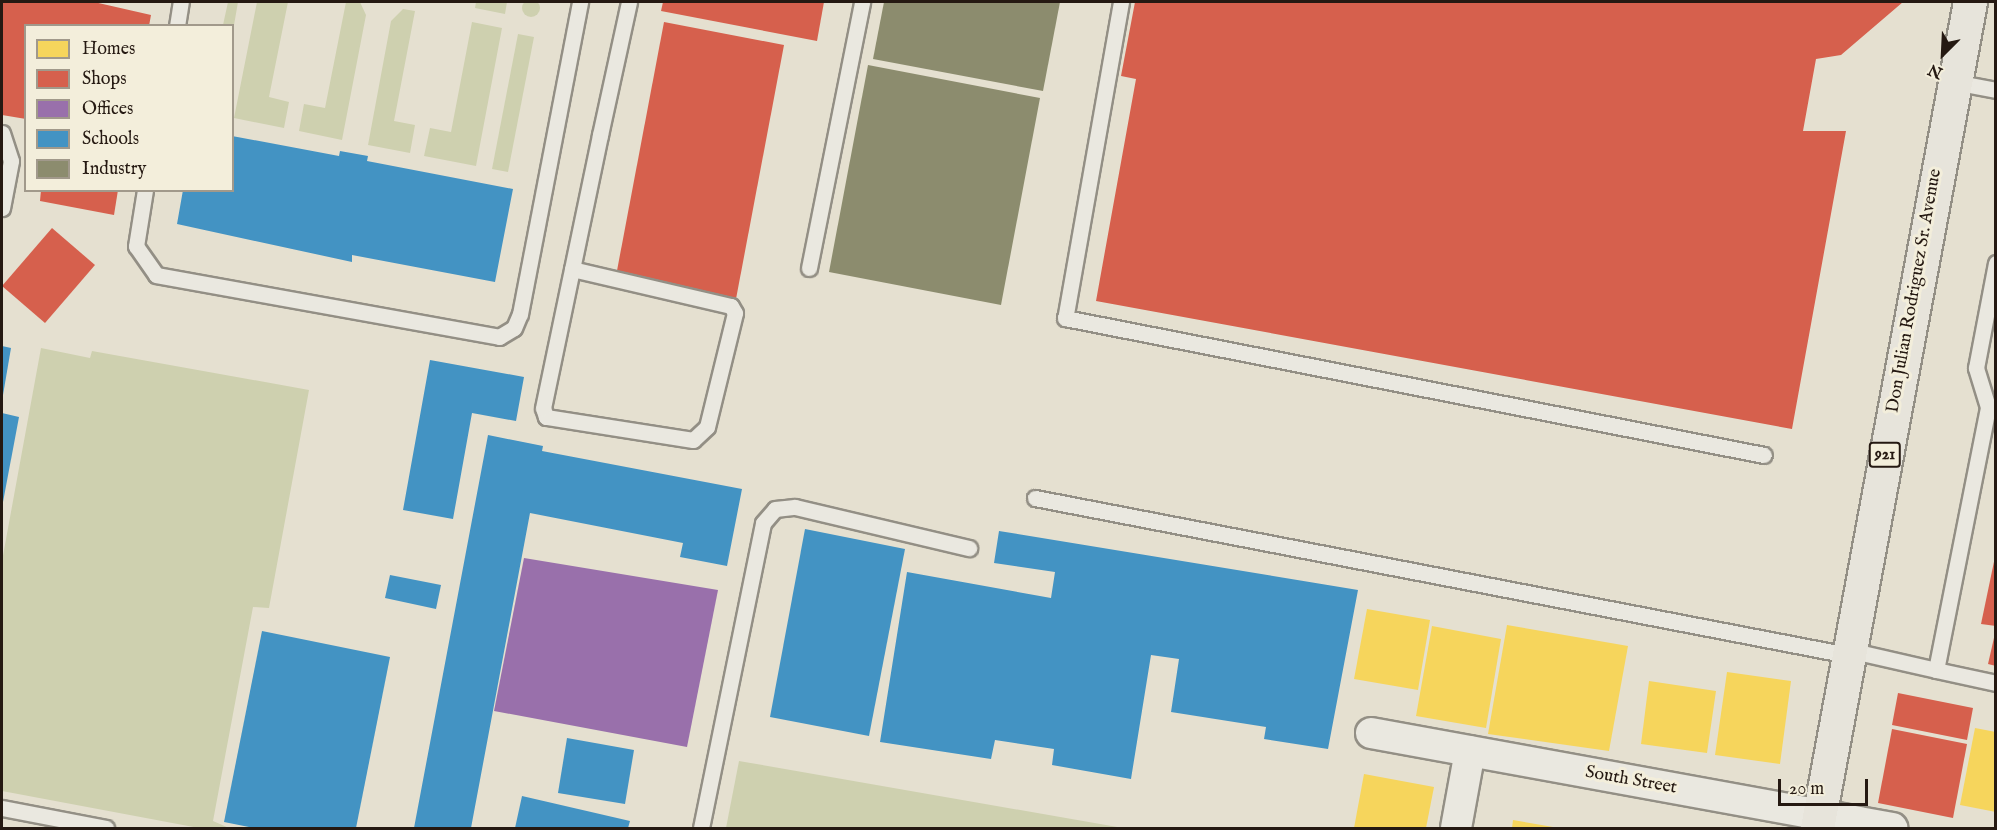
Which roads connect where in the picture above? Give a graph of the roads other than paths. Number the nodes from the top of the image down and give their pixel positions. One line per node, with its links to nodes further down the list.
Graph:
1 (181, 2): 7 (lane)
2 (580, 2): 11 (lane)
3 (629, 2): 15 (lane)
4 (862, 2): 14 (lane)
5 (1121, 2): 16 (lane)
6 (1970, 2): 8 (main road, Don Julian Rodriguez Sr. Avenue / 921)
7 (177, 24)
8 (1954, 82): 9 (lane); 19 (main road, Don Julian Rodriguez Sr. Avenue / 921)
9 (1995, 90)
10 (2, 133): 12 (lane)
11 (145, 192)
12 (2, 208)
13 (1995, 263): 20 (lane)
14 (809, 268)
15 (572, 269): 15 (lane)
16 (1764, 455)
17 (1035, 498): 19 (lane)
18 (969, 548): 27 (lane)
19 (1848, 653): 20 (lane); 25 (main road, Don Julian Rodriguez Sr. Avenue / 921)
20 (1936, 670): 21 (lane)
21 (1995, 683)
22 (1371, 733): 23 (street, South Street)
23 (1470, 751): 25 (street, South Street); 28 (street)
24 (2, 808): 26 (lane)
25 (1818, 822): 29 (street, South Street)
26 (106, 828)
27 (701, 828)
28 (1456, 828)
29 (1892, 828)

